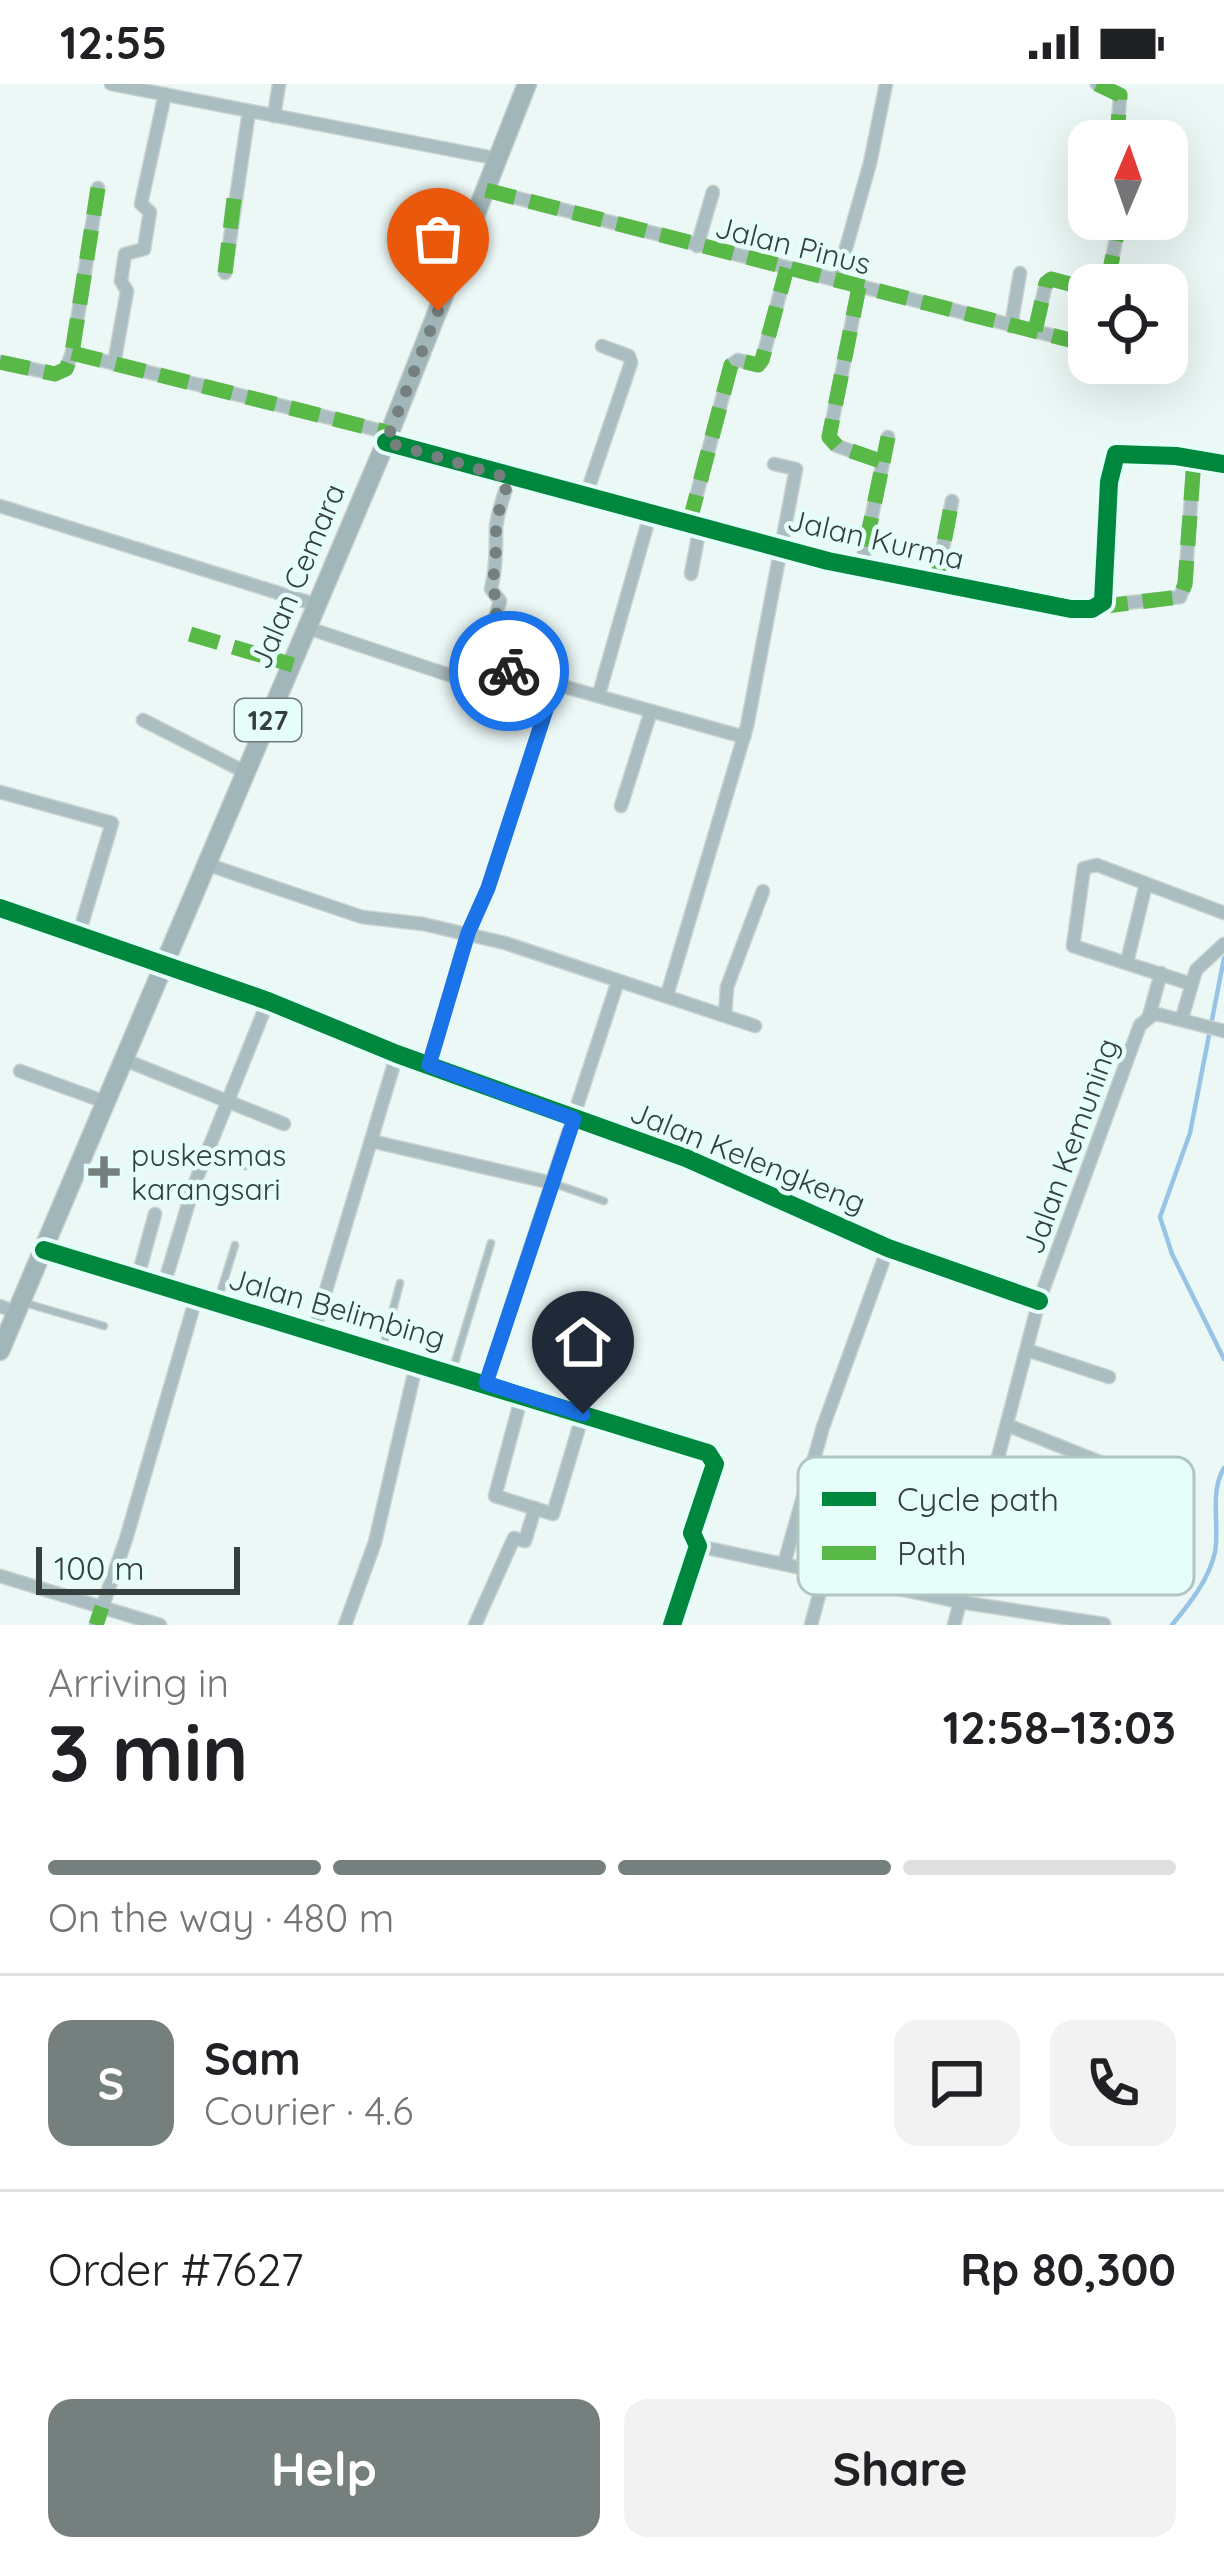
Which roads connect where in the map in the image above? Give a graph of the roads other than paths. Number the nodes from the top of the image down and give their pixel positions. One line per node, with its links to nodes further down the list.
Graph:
1 (112, 84): 6 (street)
2 (280, 84): 8 (street)
3 (527, 84): 10 (main road, Jalan Cemara / 127)
4 (886, 84): 18 (street)
5 (1096, 84): 9 (street)
6 (165, 94): 7 (street); 27 (street)
7 (249, 111): 8 (street); 16 (street)
8 (274, 116): 10 (street)
9 (1118, 120)
10 (499, 159): 12 (main road, Jalan Cemara / 127)
11 (98, 188): 25 (street)
12 (486, 190): 14 (street, Jalan Pinus); 28 (main road, Jalan Cemara / 127)
13 (713, 192): 14 (street)
14 (697, 246): 15 (street, Jalan Pinus)
15 (787, 268): 18 (street, Jalan Pinus); 39 (street)
16 (224, 273)
17 (1020, 273): 21 (street)
18 (837, 280): 20 (street, Jalan Pinus)
19 (1068, 283): 22 (street)
20 (859, 287): 21 (street, Jalan Pinus); 31 (street)
21 (1011, 326): 22 (street, Jalan Pinus)
22 (1034, 332): 23 (street, Jalan Pinus)
23 (1068, 339)
24 (602, 346): 35 (street)
25 (72, 353): 26 (street); 27 (street, Jalan Kurma)
26 (0, 362)
27 (113, 364): 28 (street, Jalan Kurma)
28 (388, 437): 34 (street, Jalan Kurma); 44 (main road, Jalan Cemara / 127)
29 (888, 437): 31 (street)
30 (1194, 459): 33 (street); 45 (street, Jalan Kurma); 45 (street)
31 (883, 462): 41 (street)
32 (774, 464): 40 (street)
33 (1224, 464)
34 (509, 478): 35 (street, Jalan Kurma); 48 (street)
35 (585, 498): 38 (street, Jalan Kurma)
36 (952, 501): 43 (street)
37 (0, 506): 44 (street)
38 (650, 514): 39 (street, Jalan Kurma); 49 (street)
39 (695, 525): 40 (street, Jalan Kurma); 42 (street)
40 (783, 549): 41 (street, Jalan Kurma); 52 (street)
41 (861, 568): 43 (street, Jalan Kurma)
42 (692, 574)
43 (936, 584): 45 (street, Jalan Kurma)
44 (317, 605): 46 (main road, Jalan Cemara / 127)
45 (1098, 607)
46 (308, 628): 48 (street); 53 (main road, Jalan Cemara / 127)
47 (555, 682): 48 (street); 49 (street); 61 (street)
48 (476, 684)
49 (598, 694): 50 (street)
50 (651, 711): 52 (street); 55 (street)
51 (143, 720): 53 (street)
52 (744, 737): 69 (street)
53 (245, 772): 56 (main road, Jalan Cemara / 127)
54 (0, 792): 62 (street)
55 (621, 806)
56 (206, 864): 61 (street); 65 (main road, Jalan Cemara / 127)
57 (1146, 884): 60 (street); 64 (street); 64 (street)
58 (763, 891): 71 (street)
59 (0, 908): 62 (street, Jalan Kelengkeng)
60 (1224, 913)
61 (468, 933): 67 (street); 78 (street)
62 (78, 937): 65 (street, Jalan Kelengkeng)
63 (1224, 944): 68 (street)
64 (1127, 962): 66 (street)
65 (165, 964): 70 (street, Jalan Kelengkeng); 77 (main road, Jalan Cemara / 127)
66 (1161, 974): 68 (street); 72 (street)
67 (618, 981): 69 (street); 82 (street)
68 (1191, 984): 73 (street)
69 (668, 995): 71 (street)
70 (268, 1001): 76 (street, Jalan Kelengkeng); 80 (street)
71 (725, 1015): 74 (street)
72 (1150, 1016): 73 (street, Jalan Kemuning); 98 (street, Jalan Kemuning)
73 (1182, 1018): 75 (street, Jalan Kemuning)
74 (755, 1026)
75 (1222, 1030)
76 (397, 1054): 78 (street, Jalan Kelengkeng); 84 (street)
77 (125, 1060): 80 (street); 81 (main road, Jalan Cemara / 127)
78 (429, 1065): 82 (street, Jalan Kelengkeng)
79 (20, 1071): 81 (street)
80 (226, 1102): 83 (street); 85 (street)
81 (108, 1103): 93 (main road, Jalan Cemara / 127)
82 (574, 1119): 87 (street); 92 (street, Jalan Kelengkeng)
83 (284, 1124)
84 (371, 1141): 87 (street); 102 (street)
85 (207, 1152): 86 (lane); 96 (street)
86 (245, 1166)
87 (552, 1183): 88 (lane); 109 (street)
88 (604, 1201)
89 (155, 1214): 94 (street)
90 (491, 1243): 107 (lane)
91 (235, 1245): 99 (lane)
92 (888, 1248): 98 (street, Jalan Kelengkeng); 113 (street)
93 (44, 1250): 94 (street, Jalan Belimbing); 100 (main road, Jalan Cemara / 127)
94 (137, 1280): 96 (street, Jalan Belimbing)
95 (400, 1283): 105 (lane)
96 (163, 1288): 97 (street, Jalan Belimbing)
97 (196, 1298): 99 (street, Jalan Belimbing); 126 (street)
98 (1040, 1301): 103 (street, Jalan Kemuning)
99 (217, 1304): 102 (street, Jalan Belimbing)
100 (13, 1307): 101 (lane); 104 (main road, Jalan Cemara / 127)
101 (104, 1326)
102 (314, 1330): 105 (street, Jalan Belimbing)
103 (1027, 1350): 108 (street); 112 (street, Jalan Kemuning)
104 (0, 1351)
105 (382, 1351): 106 (street, Jalan Belimbing)
106 (416, 1361): 107 (street, Jalan Belimbing); 130 (street)
107 (452, 1372): 109 (street, Jalan Belimbing)
108 (1109, 1377)
109 (486, 1383): 110 (street, Jalan Belimbing)
110 (522, 1394): 111 (street, Jalan Belimbing); 116 (street)
111 (583, 1414): 116 (street); 118 (street, Jalan Belimbing)
112 (1007, 1425): 114 (street, Jalan Kemuning); 115 (street)
113 (814, 1457)
114 (999, 1457)
115 (1087, 1457)
116 (535, 1508): 131 (street)
117 (798, 1515): 119 (street)
118 (698, 1546): 119 (street); 132 (street)
119 (784, 1564): 120 (street)
120 (798, 1567)
121 (0, 1576): 126 (street)
122 (820, 1595): 133 (street)
123 (927, 1595): 125 (street)
124 (962, 1595): 125 (street, Jalan Kemuning)
125 (960, 1602): 127 (street); 134 (street, Jalan Kemuning)
126 (102, 1607): 128 (street); 129 (street)
127 (1104, 1624)
128 (96, 1625)
129 (160, 1625)
130 (345, 1625)
131 (475, 1625)
132 (672, 1625)
133 (812, 1625)
134 (954, 1625)

